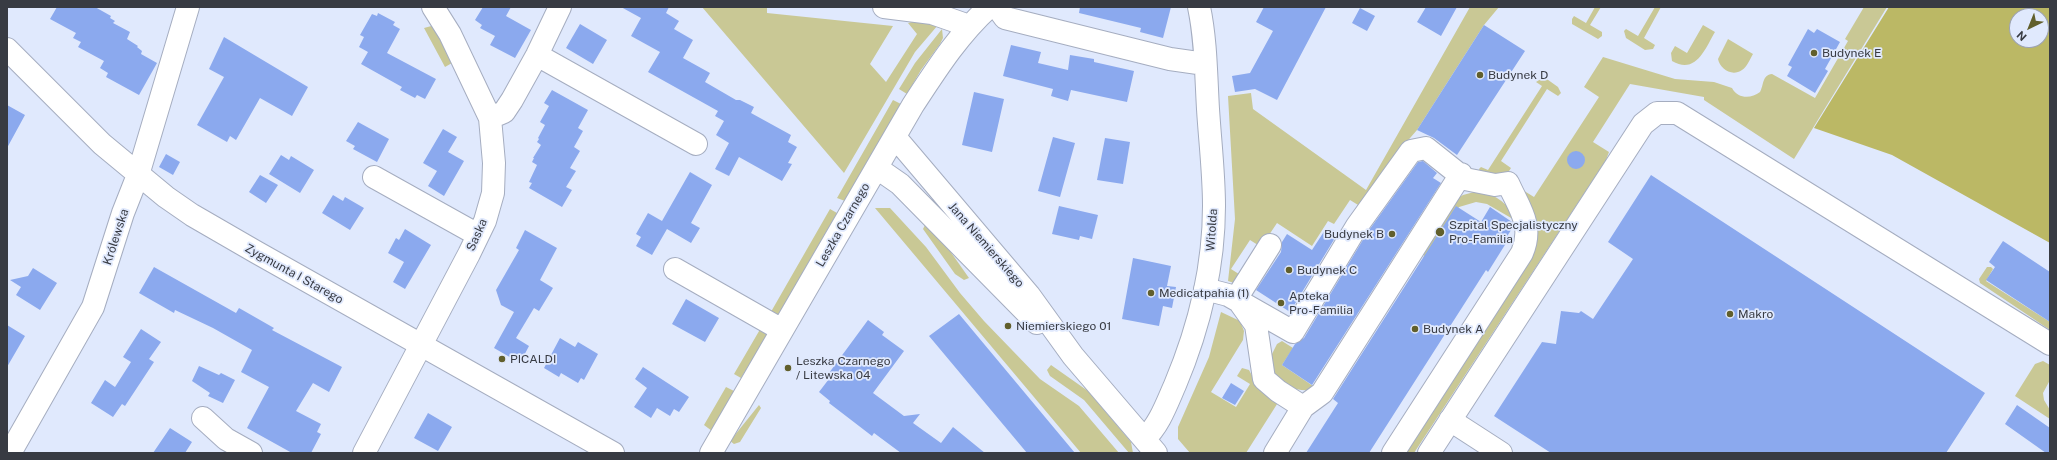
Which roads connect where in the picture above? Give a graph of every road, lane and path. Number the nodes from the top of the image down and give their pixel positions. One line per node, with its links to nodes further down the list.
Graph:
1 (188, 7): 17 (street, Królewska)
2 (434, 7): 12 (street, Saska)
3 (560, 7): 10 (street)
4 (884, 7): 8 (street)
5 (989, 7): 8 (street, Leszka Czarnego)
6 (997, 7): 11 (street)
7 (1199, 7): 11 (street, Witolda)
8 (969, 26): 13 (street, Leszka Czarnego)
9 (7, 49): 17 (street, Zygmunta I Starego)
10 (537, 55): 12 (street); 14 (street)
11 (1205, 64): 22 (street, Witolda)
12 (490, 118): 19 (street, Saska)
13 (895, 137): 15 (street, Leszka Czarnego); 28 (street, Jana Niemierskiego)
14 (696, 144)
15 (876, 168): 24 (street, Leszka Czarnego); 28 (street, Jana Niemierskiego)
16 (1460, 174): 25 (street); 30 (street); 41 (street)
17 (138, 175): 27 (street, Zygmunta I Starego); 35 (street, Królewska)
18 (374, 177): 19 (street)
19 (478, 235): 27 (street, Saska)
20 (1270, 245): 23 (street)
21 (674, 269): 24 (street)
22 (1205, 289): 23 (street); 34 (street, Witolda)
23 (1236, 299): 25 (street); 29 (street)
24 (782, 330): 39 (street, Leszka Czarnego)
25 (1293, 332): 29 (street)
26 (2050, 344): 32 (street)
27 (422, 345): 37 (street, Saska); 38 (street, Zygmunta I Starego)
28 (1073, 356): 34 (street, Jana Niemierskiego)
29 (1261, 363): 30 (street)
30 (1303, 408): 40 (street)
31 (203, 418): 33 (street)
32 (1450, 420): 42 (street); 43 (street)
33 (221, 446): 36 (street)
34 (1152, 449)
35 (10, 453)
36 (251, 453)
37 (364, 453)
38 (613, 453)
39 (710, 453)
40 (1274, 453)
41 (1393, 453)
42 (1429, 453)
43 (1501, 453)

